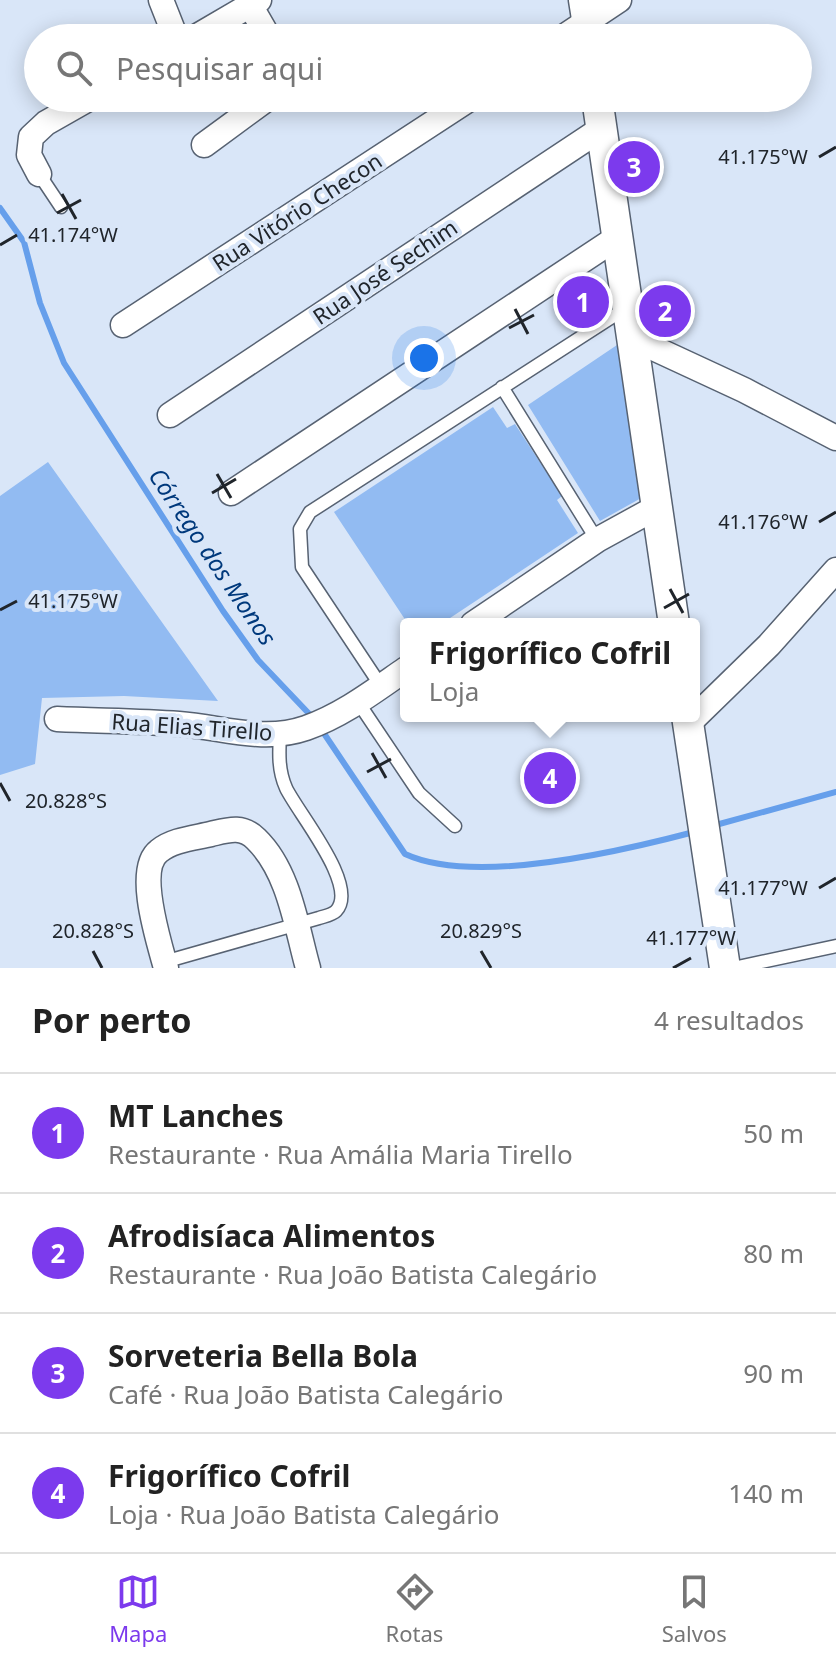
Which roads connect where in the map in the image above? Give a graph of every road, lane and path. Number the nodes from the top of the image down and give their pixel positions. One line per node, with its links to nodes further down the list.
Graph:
1 (161, 0): 5 (street)
2 (619, 0): 4 (street)
3 (254, 3): 6 (street); 7 (street)
4 (587, 20)
5 (170, 24)
6 (218, 24)
7 (263, 24)
8 (65, 112): 14 (street)
9 (249, 112): 13 (street)
10 (450, 112): 18 (street, Rua Vitório Checon)
11 (599, 112): 12 (street)
12 (601, 129): 16 (street); 21 (street, Rua José Sechim)
13 (204, 145)
14 (39, 174): 15 (lane)
15 (61, 207)
16 (618, 237): 17 (street); 23 (street)
17 (628, 306): 19 (street); 20 (lane)
18 (123, 325)
19 (634, 339): 22 (street); 24 (street)
20 (502, 387): 25 (lane); 30 (lane)
21 (170, 415)
22 (836, 438)
23 (231, 493)
24 (659, 506): 25 (street); 28 (street)
25 (597, 540): 27 (street)
26 (836, 570): 32 (street)
27 (482, 618)
28 (673, 618)
29 (400, 673): 30 (street, Rua Elias Tirello)
30 (381, 686): 31 (street, Rua Elias Tirello)
31 (350, 706): 35 (street, Rua Elias Tirello); 36 (lane)
32 (700, 708)
33 (57, 719): 35 (street, Rua Elias Tirello)
34 (687, 722): 41 (street)
35 (280, 733): 37 (lane)
36 (455, 826)
37 (295, 923): 39 (lane); 39 (street); 40 (street)
38 (836, 946): 42 (lane)
39 (165, 965)
40 (308, 968)
41 (725, 968)
42 (733, 968)

